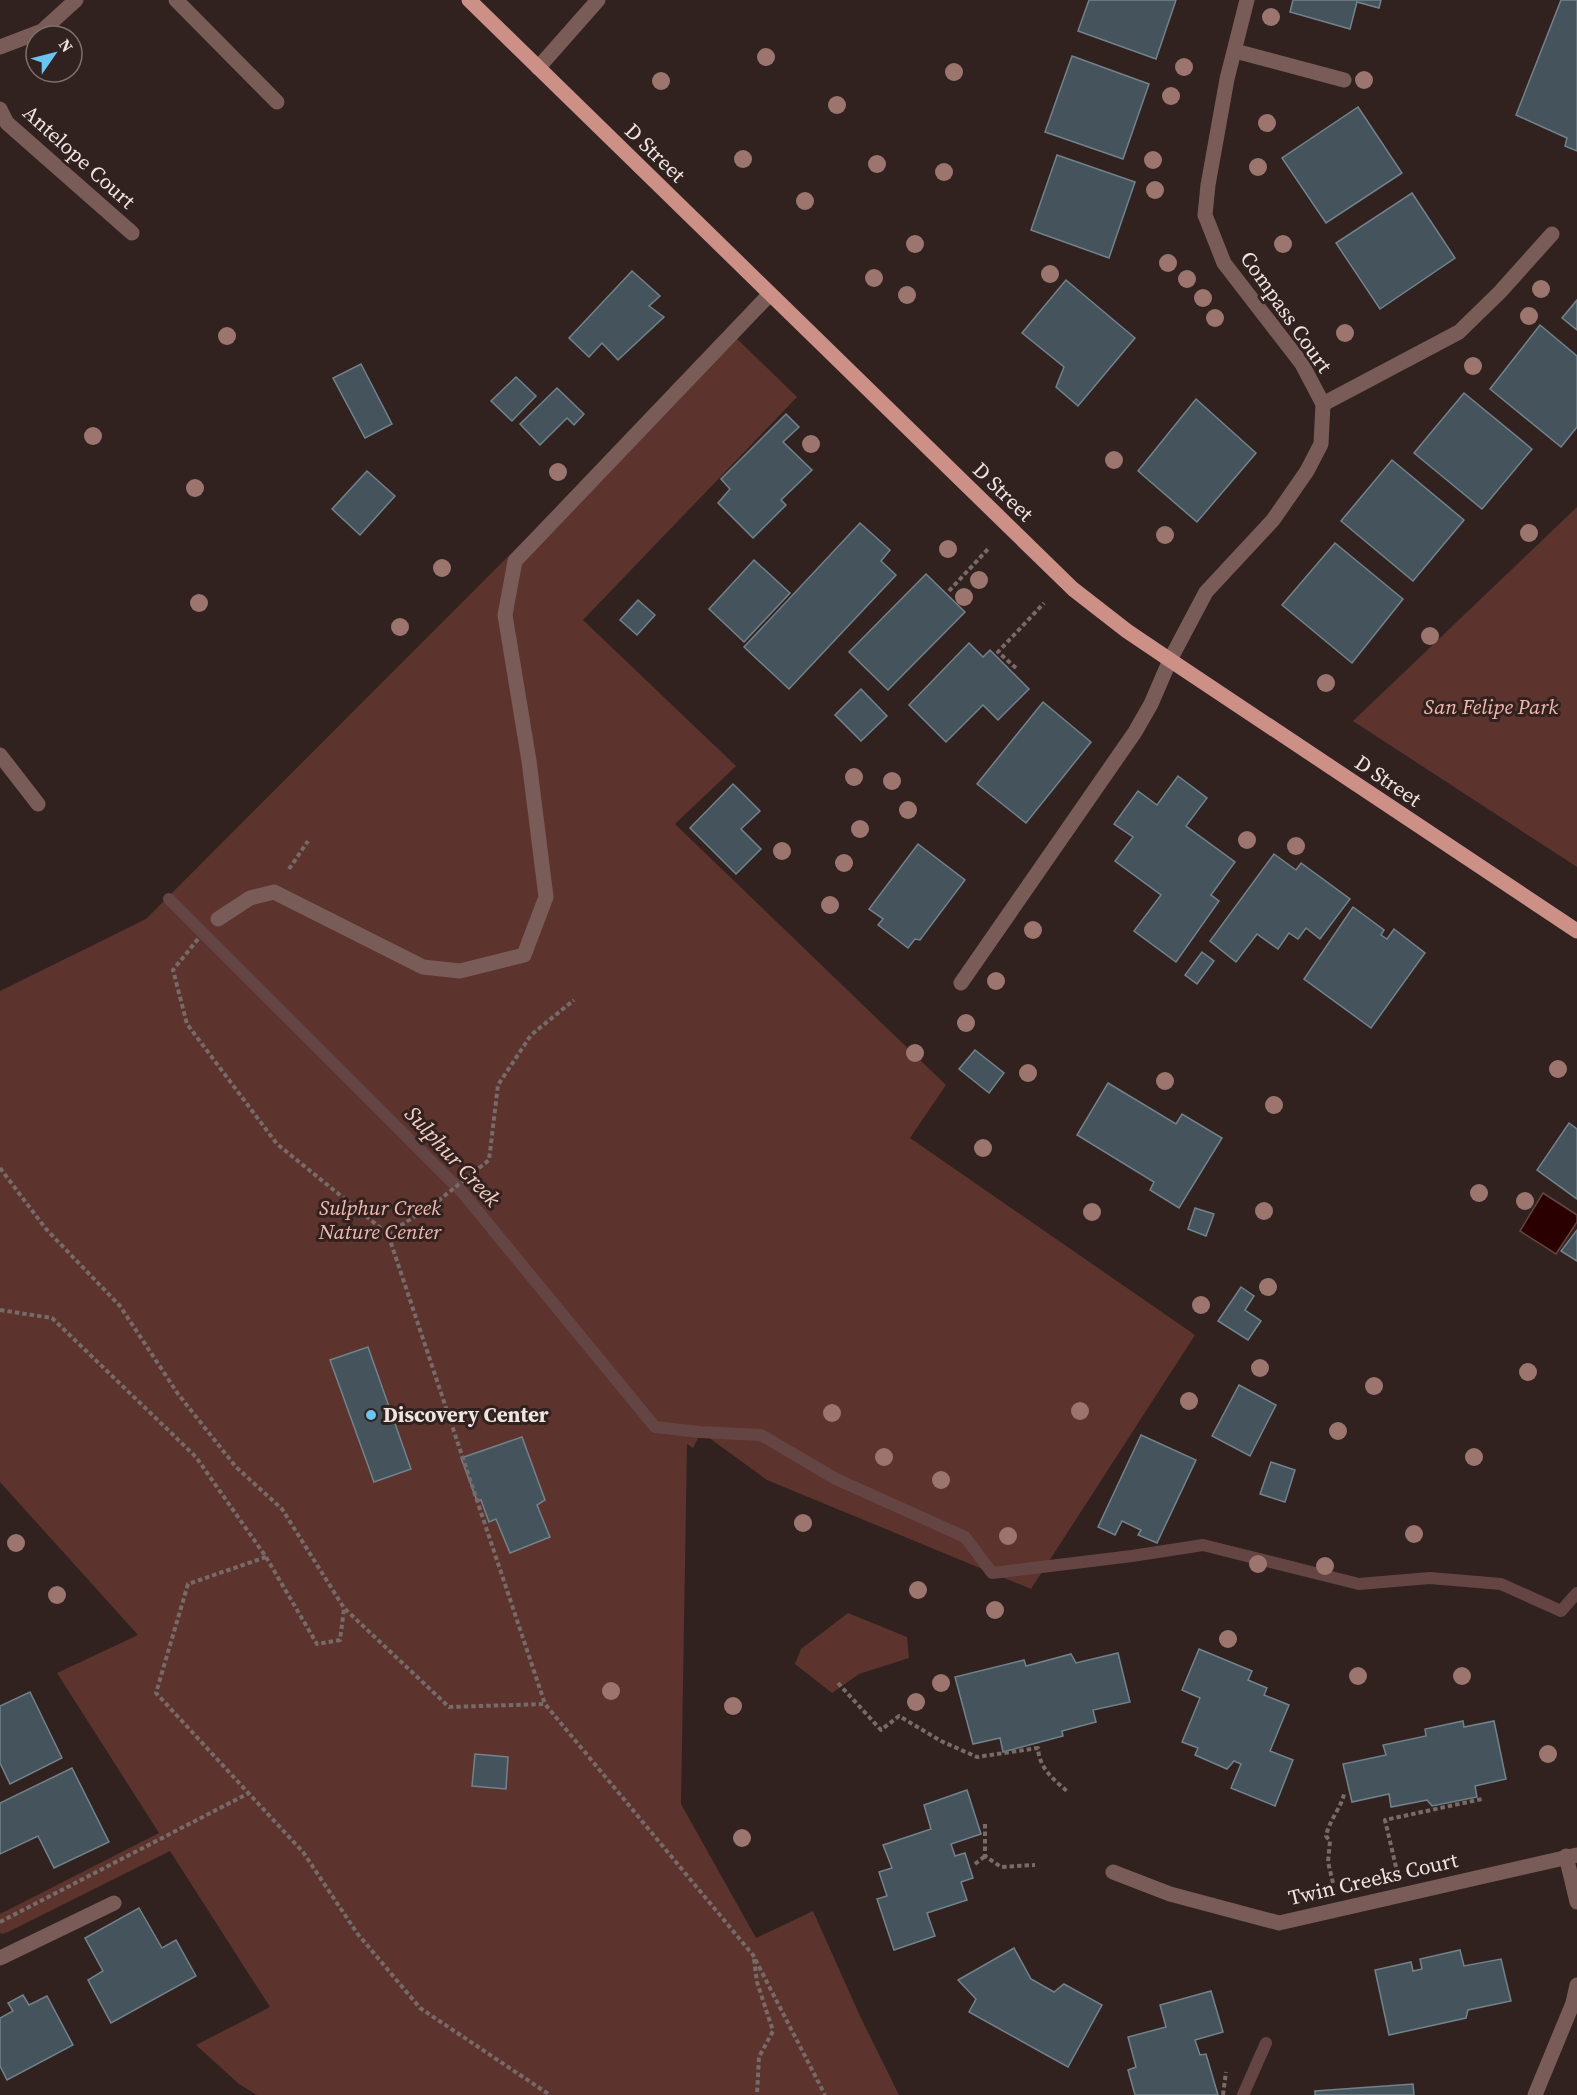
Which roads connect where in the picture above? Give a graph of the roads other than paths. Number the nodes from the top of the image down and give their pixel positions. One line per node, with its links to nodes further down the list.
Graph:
1 (76, 0): 6 (street)
2 (177, 0): 10 (street)
3 (469, 0): 8 (main road, D Street)
4 (598, 0): 8 (street)
5 (1247, 0): 7 (street, Compass Court)
6 (0, 46)
7 (1235, 51): 9 (street); 15 (street, Compass Court)
8 (538, 68): 14 (main road, D Street)
9 (1344, 81)
10 (277, 102)
11 (0, 109): 12 (street, Antelope Court)
12 (132, 233)
13 (1552, 234): 15 (street)
14 (770, 295): 16 (main road, D Street); 19 (street)
15 (1323, 404): 16 (street, Compass Court)
16 (1170, 660): 20 (main road, D Street); 21 (street, Compass Court)
17 (0, 755): 18 (street)
18 (38, 804)
19 (218, 920)
20 (1577, 931)
21 (961, 983)
22 (1572, 1855): 23 (street, Twin Creeks Court); 24 (street)
23 (1113, 1872)
24 (1577, 1902)
25 (114, 1903): 26 (street)
26 (0, 1958)
27 (1577, 1985): 28 (street)
28 (1535, 2095)

